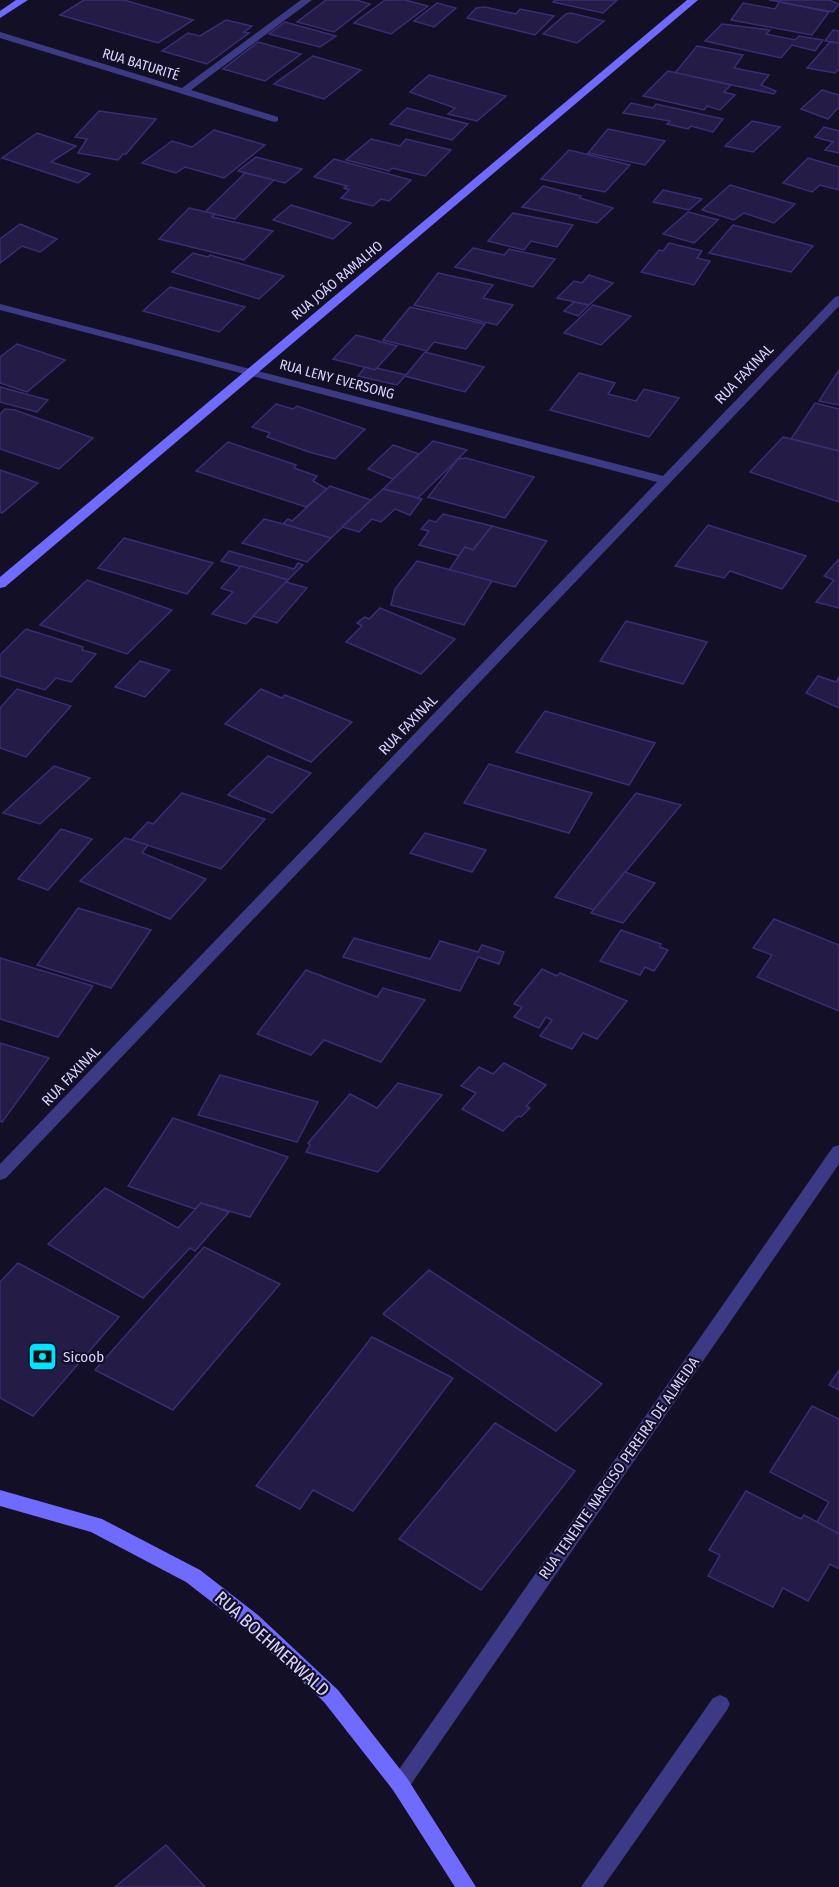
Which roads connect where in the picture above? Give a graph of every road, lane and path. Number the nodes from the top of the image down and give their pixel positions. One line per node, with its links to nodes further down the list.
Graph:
1 (23, 0): 4 (street)
2 (307, 0): 6 (street)
3 (693, 0): 10 (street, RUA JOÃO RAMALHO)
4 (0, 15)
5 (0, 36): 6 (street, RUA BATURITÉ)
6 (184, 91): 7 (street, RUA BATURITÉ)
7 (274, 119)
8 (839, 299): 11 (street, RUA FAXINAL)
9 (0, 307): 10 (street, RUA LENY EVERSONG)
10 (251, 372): 11 (street, RUA LENY EVERSONG); 12 (street, RUA JOÃO RAMALHO)
11 (665, 480): 14 (street, RUA FAXINAL)
12 (0, 584)
13 (839, 1151): 17 (street, RUA TENENTE NARCISO PEREIRA DE ALMEIDA)
14 (0, 1174)
15 (0, 1498): 17 (street, RUA BOEHMERWALD)
16 (720, 1704): 19 (street)
17 (400, 1784): 18 (street, RUA BOEHMERWALD)
18 (466, 1887)
19 (591, 1887)

